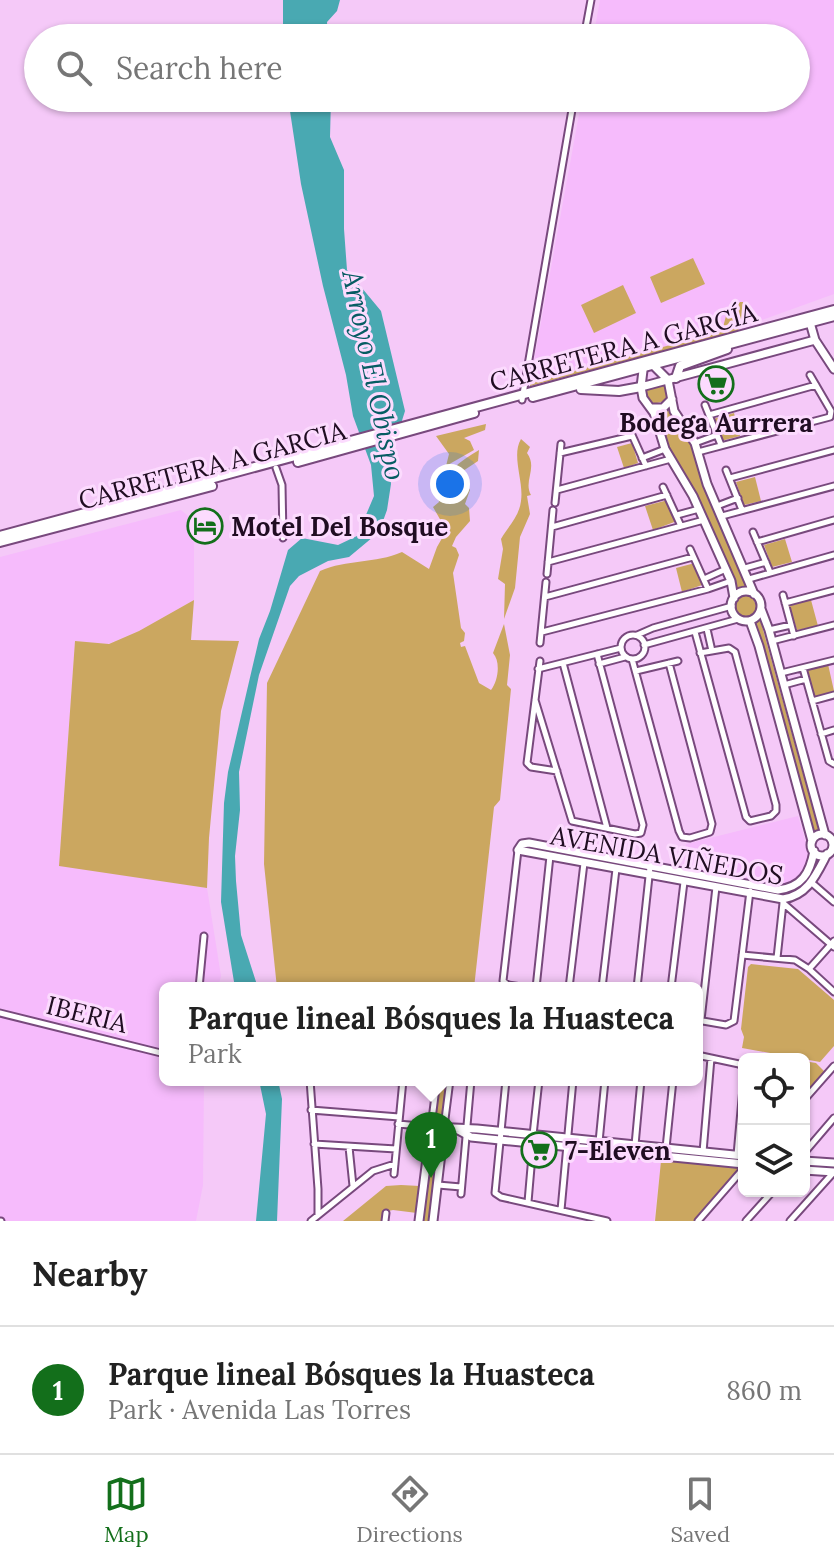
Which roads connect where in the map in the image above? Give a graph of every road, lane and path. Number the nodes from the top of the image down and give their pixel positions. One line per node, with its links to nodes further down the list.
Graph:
1 (591, 0): 2 (street)
2 (587, 24)
3 (572, 112): 16 (street)
4 (834, 310): 6 (main road, CARRETERA A GARCÍA)
5 (834, 316): 6 (main road, CARRETERA A GARCÍA)
6 (809, 320): 7 (street); 8 (main road, CARRETERA A GARCÍA); 9 (main road, CARRETERA A GARCÍA)
7 (815, 340): 10 (street); 12 (street)
8 (731, 344): 9 (main road, CARRETERA A GARCÍA); 12 (main road)
9 (647, 365): 12 (street); 14 (street); 15 (main road, CARRETERA A GARCÍA); 16 (main road, CARRETERA A GARCÍA)
10 (834, 369)
11 (810, 375): 13 (street)
12 (672, 379): 14 (street); 17 (street)
13 (816, 385): 20 (street); 28 (street)
14 (641, 387): 15 (main road); 19 (street)
15 (573, 388): 16 (main road)
16 (522, 397): 21 (main road, CARRETERA A GARCÍA)
17 (672, 399): 19 (street); 26 (street)
18 (705, 405): 20 (street)
19 (651, 408): 29 (street)
20 (709, 415): 23 (street)
21 (424, 424): 25 (main road, CARRETERA A GARCIA)
22 (628, 426): 24 (street)
23 (717, 435): 26 (street); 28 (street)
24 (632, 436): 32 (street); 33 (street)
25 (357, 443): 36 (main road, CARRETERA A GARCIA); 58 (main road, CARRETERA A GARCIA)
26 (695, 443): 31 (street)
27 (561, 444): 32 (street)
28 (721, 445): 31 (street)
29 (665, 449): 33 (street); 34 (street)
30 (834, 450): 38 (street)
31 (698, 452): 45 (street)
32 (560, 453): 41 (street)
33 (642, 458): 35 (street)
34 (671, 459): 35 (street); 46 (street)
35 (646, 466): 41 (street)
36 (276, 468): 57 (street); 58 (main road, CARRETERA A GARCIA)
37 (726, 470): 38 (street)
38 (730, 478): 43 (street)
39 (834, 486): 48 (street)
40 (663, 487): 42 (street)
41 (557, 490): 44 (street)
42 (667, 495): 49 (street); 54 (street)
43 (738, 498): 45 (street); 48 (street)
44 (555, 503)
45 (717, 506): 50 (street)
46 (699, 509): 49 (street); 51 (street)
47 (553, 510): 54 (street)
48 (742, 510): 50 (street)
49 (676, 515): 53 (street)
50 (722, 516): 56 (street)
51 (704, 520): 53 (street); 59 (street)
52 (834, 520): 60 (street)
53 (681, 526): 64 (street)
54 (552, 527): 64 (street)
55 (753, 532): 60 (street)
56 (730, 534): 59 (street); 66 (street)
57 (283, 538)
58 (0, 539)
59 (714, 542): 67 (street)
60 (757, 542): 65 (street)
61 (690, 549): 63 (street)
62 (834, 555): 68 (street)
63 (695, 559): 69 (street); 76 (street)
64 (548, 562): 76 (street)
65 (766, 562): 66 (street); 68 (street)
66 (745, 568): 70 (street)
67 (726, 569): 69 (street); 71 (street)
68 (770, 572): 70 (street)
69 (704, 579): 72 (street)
70 (749, 579): 74 (street)
71 (731, 581): 72 (street); 77 (street)
72 (708, 589): 87 (street)
73 (834, 590): 78 (street)
74 (754, 594): 77 (street); 79 (street)
75 (783, 595): 78 (street)
76 (545, 597): 87 (street)
77 (733, 602): 80 (street); 81 (street)
78 (785, 603): 83 (street)
79 (761, 609): 82 (street); 86 (street)
80 (738, 619): 82 (street); 85 (street)
81 (678, 621): 89 (street); 90 (street)
82 (750, 621): 116 (street)
83 (791, 625): 86 (street); 91 (street)
84 (834, 625): 91 (street)
85 (707, 629): 88 (street); 96 (street)
86 (769, 630): 92 (street)
87 (542, 632): 93 (street)
88 (695, 632): 90 (street); 97 (street)
89 (637, 635): 94 (street); 95 (street)
90 (682, 635): 94 (street)
91 (794, 636): 92 (street)
92 (772, 641): 109 (street)
93 (540, 643)
94 (644, 645): 99 (street)
95 (621, 648): 98 (street); 99 (street)
96 (712, 651): 97 (street); 97 (street)
97 (700, 653)
98 (597, 654): 103 (street); 105 (street)
99 (632, 657): 105 (street); 108 (street)
100 (834, 660): 106 (street)
101 (540, 661): 107 (street)
102 (678, 661): 104 (street)
103 (563, 663): 107 (street); 123 (street)
104 (669, 663): 108 (street); 108 (street)
105 (599, 664): 123 (street)
106 (803, 668): 109 (street); 110 (street)
107 (538, 669): 113 (street)
108 (640, 670)
109 (781, 673): 111 (street)
110 (806, 679): 111 (street); 114 (street)
111 (784, 685): 115 (street)
112 (834, 695): 114 (street)
113 (535, 700): 121 (street); 121 (street)
114 (812, 701): 118 (street)
115 (793, 716): 116 (street); 120 (street)
116 (779, 719): 122 (street)
117 (834, 730): 118 (street)
118 (821, 734): 119 (street)
119 (834, 764)
120 (807, 768): 122 (street); 124 (street)
121 (557, 771): 123 (street)
122 (793, 773): 125 (street)
123 (607, 829)
124 (825, 835): 125 (street); 126 (street)
125 (812, 841): 128 (street)
126 (833, 841): 129 (street)
127 (518, 850): 130 (street, AVENIDA VIÑEDOS); 133 (street, AVENIDA VIÑEDOS); 146 (street)
128 (814, 851): 129 (street); 137 (street, AVENIDA VIÑEDOS)
129 (830, 854): 135 (street, AVENIDA VIÑEDOS)
130 (550, 856): 131 (street, AVENIDA VIÑEDOS); 147 (street)
131 (584, 863): 132 (street, AVENIDA VIÑEDOS); 148 (street)
132 (616, 869): 133 (street, AVENIDA VIÑEDOS); 149 (street)
133 (650, 871): 134 (street, AVENIDA VIÑEDOS); 137 (street, AVENIDA VIÑEDOS); 150 (street)
134 (684, 882): 136 (street, AVENIDA VIÑEDOS); 151 (street)
135 (812, 883): 138 (street, AVENIDA VIÑEDOS); 139 (street)
136 (716, 887): 137 (street, AVENIDA VIÑEDOS); 152 (street)
137 (750, 890): 138 (street, AVENIDA VIÑEDOS); 142 (street)
138 (783, 901): 141 (street); 143 (street)
139 (834, 902)
140 (204, 936): 145 (street)
141 (833, 944): 144 (street)
142 (742, 955): 143 (street); 155 (street)
143 (777, 958): 144 (street)
144 (809, 969): 153 (street)
145 (200, 982)
146 (504, 982)
147 (537, 982)
148 (570, 982)
149 (603, 982)
150 (638, 982)
151 (672, 982)
152 (703, 989)
153 (834, 992)
154 (0, 1013): 156 (street, IBERIA)
155 (703, 1021)
156 (159, 1053)
157 (703, 1056): 158 (street)
158 (711, 1058): 159 (street); 190 (street)
159 (738, 1065)
160 (834, 1066): 172 (street)
161 (310, 1086): 173 (street)
162 (402, 1086): 174 (street)
163 (436, 1086): 177 (street)
164 (449, 1086): 178 (street)
165 (470, 1086): 179 (street)
166 (505, 1086): 180 (street)
167 (538, 1086): 181 (street)
168 (573, 1086): 182 (street)
169 (604, 1086): 183 (street)
170 (640, 1086): 185 (street)
171 (672, 1086): 188 (street)
172 (810, 1093)
173 (311, 1110): 174 (street); 184 (street)
174 (399, 1117): 176 (street)
175 (834, 1118): 186 (street)
176 (398, 1124): 177 (street); 189 (street)
177 (431, 1127): 178 (street); 209 (street)
178 (444, 1128): 179 (street); 200 (street)
179 (463, 1131): 180 (street); 200 (street)
180 (500, 1136): 181 (street); 203 (street)
181 (533, 1140): 182 (street); 203 (street)
182 (568, 1143): 183 (street); 195 (street); 204 (street)
183 (599, 1143): 185 (street)
184 (314, 1144): 187 (street); 206 (street)
185 (635, 1145): 188 (street)
186 (810, 1146)
187 (349, 1147): 189 (street); 201 (street)
188 (666, 1148): 190 (street)
189 (396, 1149): 194 (street)
190 (703, 1152): 191 (street)
191 (738, 1156)
192 (810, 1161): 193 (street)
193 (834, 1163)
194 (395, 1164): 199 (street); 201 (street)
195 (738, 1165)
196 (810, 1170): 197 (street)
197 (834, 1172): 214 (street)
198 (738, 1173): 212 (street)
199 (394, 1174)
200 (438, 1185): 210 (street)
201 (353, 1186): 206 (street)
202 (768, 1197): 213 (street)
203 (528, 1202): 204 (street)
204 (561, 1210): 211 (street)
205 (386, 1213): 208 (street)
206 (318, 1215): 207 (street)
207 (311, 1221)
208 (385, 1221)
209 (419, 1221)
210 (433, 1221)
211 (607, 1221)
212 (698, 1221)
213 (746, 1221)
214 (790, 1221)

